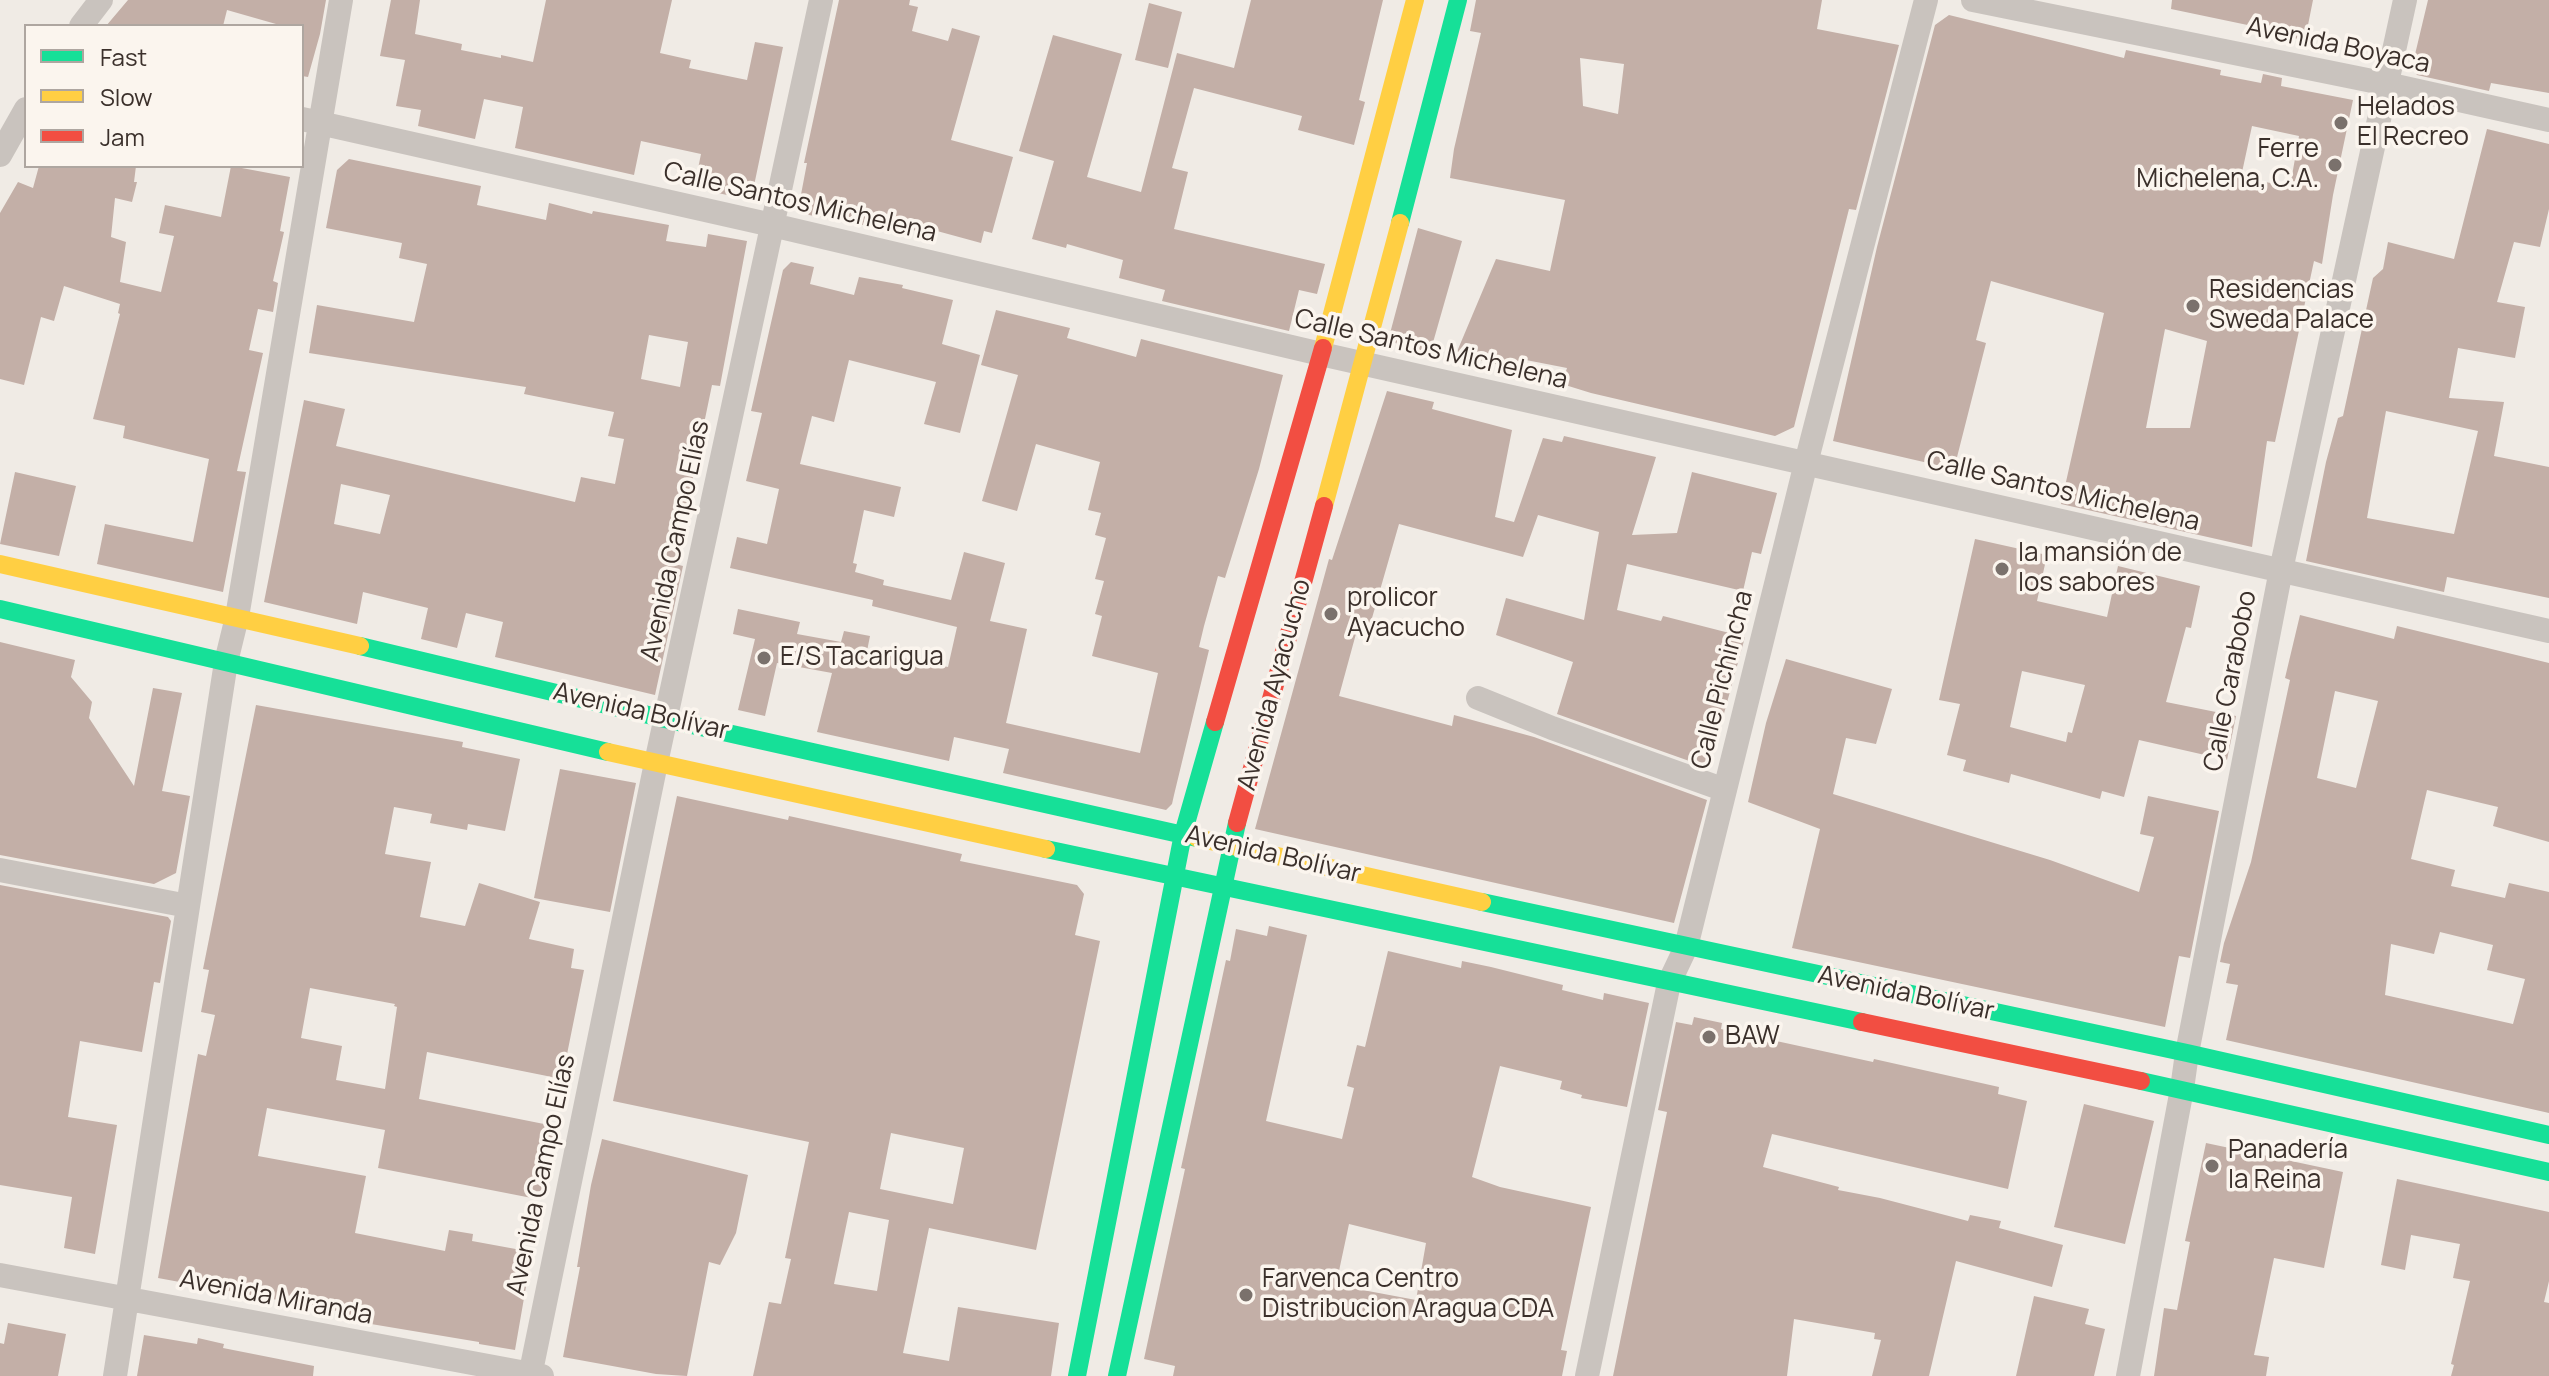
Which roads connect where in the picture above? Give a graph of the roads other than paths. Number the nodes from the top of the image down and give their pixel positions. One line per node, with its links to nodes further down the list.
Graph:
1 (101, 0): 9 (street)
2 (341, 0): 13 (street)
3 (821, 0): 17 (street, Avenida Campo Elías)
4 (1415, 0): 18 (main road, Avenida Ayacucho)
5 (1458, 0): 19 (main road, Avenida Ayacucho)
6 (1926, 0): 20 (street, Calle Pichincha)
7 (1973, 0): 10 (street, Avenida Boyaca)
8 (2405, 0): 10 (street, Calle Carabobo)
9 (83, 24)
10 (2387, 84): 12 (street, Avenida Boyaca); 22 (street, Calle Carabobo)
11 (24, 113): 14 (street)
12 (2549, 120)
13 (310, 121): 15 (street); 17 (street, Calle Santos Michelena)
14 (0, 155)
15 (304, 162)
16 (303, 168): 24 (street)
17 (772, 225): 18 (street, Calle Santos Michelena); 28 (street, Avenida Campo Elías)
18 (1321, 354): 19 (street, Calle Santos Michelena); 31 (main road, Avenida Ayacucho)
19 (1363, 363): 20 (street, Calle Santos Michelena); 32 (main road, Avenida Ayacucho)
20 (1806, 463): 22 (street, Calle Santos Michelena); 30 (street, Calle Pichincha)
21 (0, 564): 24 (main road, Avenida Bolívar)
22 (2281, 570): 25 (street, Calle Santos Michelena); 39 (street, Calle Carabobo)
23 (0, 609): 26 (main road, Avenida Bolívar)
24 (237, 617): 26 (street); 28 (main road, Avenida Bolívar)
25 (2549, 631)
26 (226, 662): 29 (main road, Avenida Bolívar); 36 (street)
27 (1478, 698): 30 (street)
28 (665, 719): 29 (street, Avenida Campo Elías); 31 (main road, Avenida Bolívar)
29 (656, 763): 34 (main road, Avenida Bolívar); 45 (street, Avenida Campo Elías)
30 (1725, 790): 37 (street, Calle Pichincha)
31 (1183, 834): 32 (main road, Avenida Bolívar); 34 (main road, Avenida Ayacucho)
32 (1231, 846): 35 (main road, Avenida Ayacucho); 37 (main road, Avenida Bolívar)
33 (0, 870): 36 (street)
34 (1173, 876): 35 (main road, Avenida Bolívar); 47 (main road, Avenida Ayacucho)
35 (1223, 888): 38 (main road, Avenida Bolívar); 48 (main road, Avenida Ayacucho)
36 (188, 906): 44 (street)
37 (1686, 947): 38 (street, Calle Pichincha); 39 (main road, Avenida Bolívar)
38 (1669, 983): 40 (main road, Avenida Bolívar); 49 (street, Calle Pichincha)
39 (2187, 1053): 40 (street, Calle Carabobo); 41 (main road, Avenida Bolívar)
40 (2182, 1089): 42 (main road, Avenida Bolívar); 50 (street, Calle Carabobo)
41 (2549, 1135)
42 (2549, 1172)
43 (0, 1275): 44 (street, Avenida Miranda)
44 (128, 1299): 45 (street, Avenida Miranda); 46 (street)
45 (534, 1375)
46 (115, 1376)
47 (1077, 1376)
48 (1117, 1376)
49 (1587, 1376)
50 (2128, 1376)

